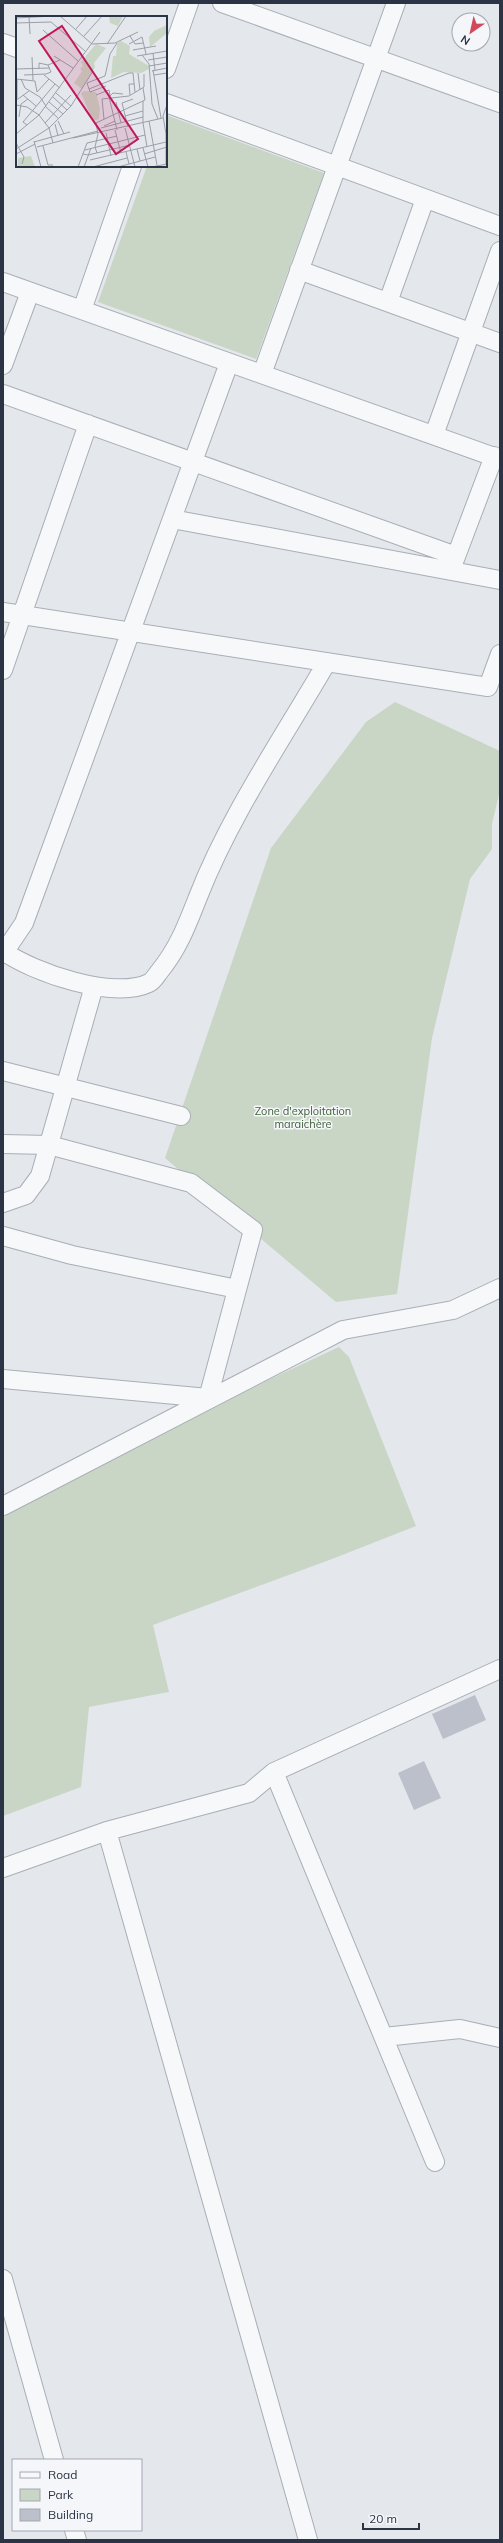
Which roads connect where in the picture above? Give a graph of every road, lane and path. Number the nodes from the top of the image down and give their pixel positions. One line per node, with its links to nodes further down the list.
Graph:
1 (189, 3): 7 (street)
2 (222, 3): 6 (street)
3 (396, 3): 6 (street)
4 (3, 43): 5 (street)
5 (16, 48)
6 (376, 58): 9 (street); 10 (street)
7 (167, 66)
8 (167, 103): 10 (street)
9 (500, 103)
10 (337, 166): 12 (street); 15 (street)
11 (132, 167): 19 (street)
12 (425, 199): 13 (street); 18 (street)
13 (500, 226)
14 (500, 251): 20 (street)
15 (299, 270): 18 (street); 24 (street)
16 (3, 282): 17 (street)
17 (30, 292): 19 (street); 23 (street)
18 (388, 302): 20 (street)
19 (82, 310): 22 (street)
20 (471, 332): 21 (street); 27 (street)
21 (500, 343)
22 (229, 363): 24 (street); 29 (street)
23 (3, 365)
24 (262, 374): 27 (street)
25 (3, 394): 26 (street)
26 (88, 424): 29 (street); 34 (street)
27 (434, 435): 28 (street)
28 (497, 458): 31 (street)
29 (193, 462): 30 (street); 31 (street)
30 (172, 519): 31 (street); 35 (street)
31 (453, 563): 32 (street)
32 (500, 580)
33 (3, 612): 34 (street)
34 (22, 615): 35 (street); 38 (street)
35 (130, 632): 37 (street); 39 (street)
36 (500, 654): 37 (street)
37 (327, 662): 40 (street)
38 (3, 670)
39 (4, 952): 40 (street)
40 (94, 986): 42 (street)
41 (3, 1071): 42 (street)
42 (66, 1087): 43 (street); 45 (street)
43 (181, 1116)
44 (3, 1144): 45 (street)
45 (49, 1145): 46 (street); 49 (street)
46 (3, 1203)
47 (3, 1236): 49 (street)
48 (500, 1288): 51 (street)
49 (237, 1289): 51 (street)
50 (3, 1379): 51 (street)
51 (208, 1398): 52 (street)
52 (3, 1506)
53 (500, 1669): 54 (street)
54 (274, 1772): 55 (street); 57 (street)
55 (107, 1831): 56 (street); 62 (street)
56 (3, 1868)
57 (384, 2037): 58 (street); 59 (street)
58 (500, 2038)
59 (435, 2162)
60 (3, 2279): 61 (street)
61 (54, 2459)
62 (308, 2540)

